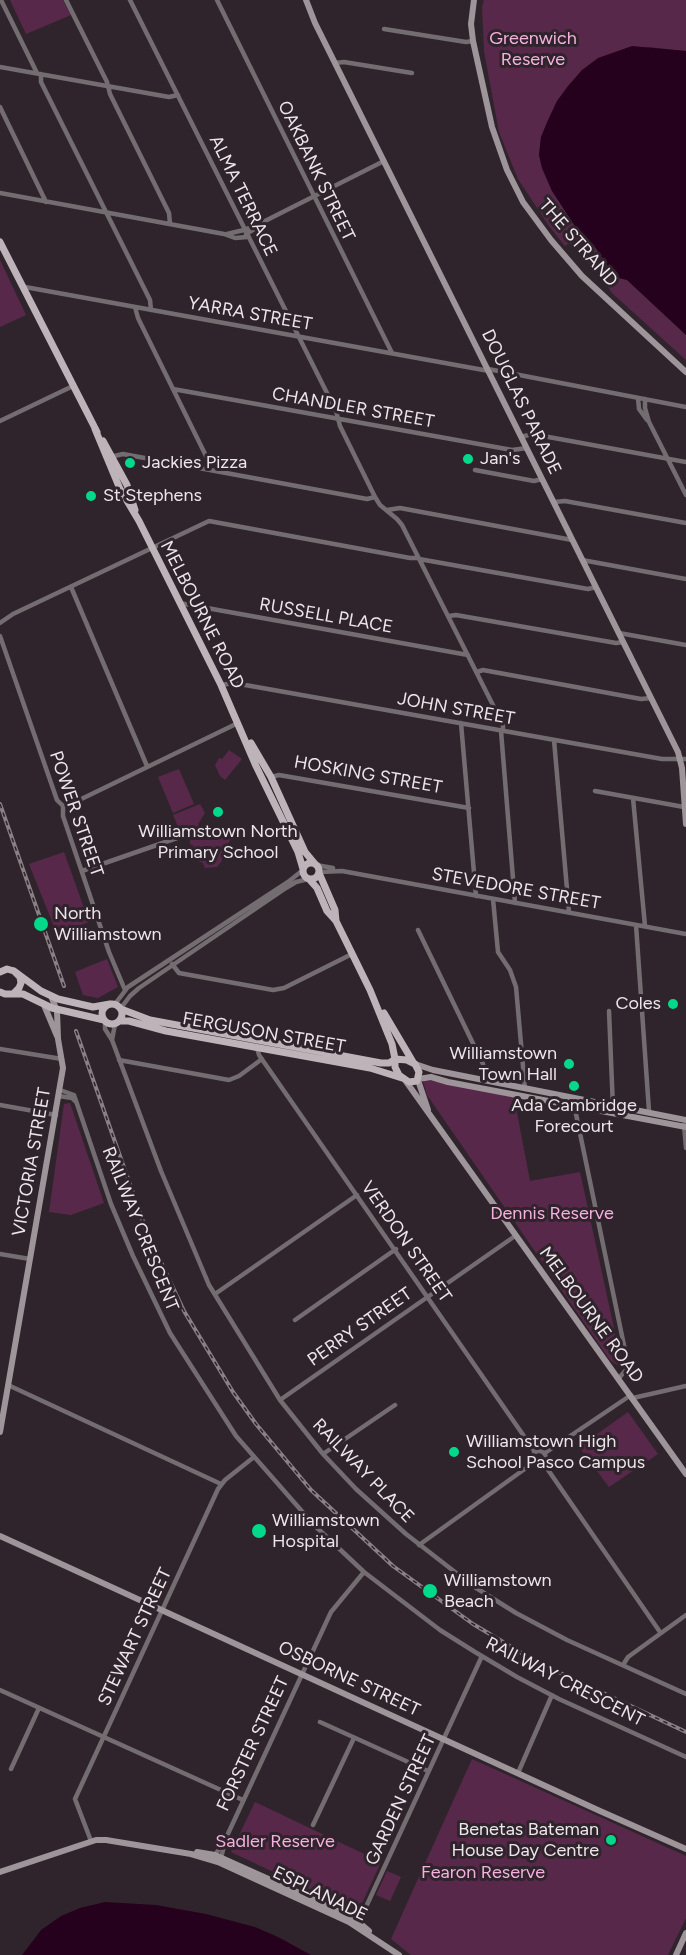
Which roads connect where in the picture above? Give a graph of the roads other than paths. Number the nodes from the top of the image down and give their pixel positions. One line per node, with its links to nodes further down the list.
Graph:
1 (1, 0): 12 (street)
2 (66, 0): 13 (street)
3 (130, 0): 14 (street, ALMA TERRACE)
4 (217, 0): 18 (street, OAKBANK STREET)
5 (306, 0): 9 (street, DOUGLAS PARADE)
6 (474, 0): 8 (street, THE STRAND)
7 (384, 29): 8 (street)
8 (473, 41): 34 (street, THE STRAND)
9 (335, 63): 11 (street); 16 (street, DOUGLAS PARADE)
10 (0, 67): 12 (street)
11 (412, 72)
12 (39, 74): 13 (street); 20 (street)
13 (108, 86): 14 (street); 21 (street)
14 (178, 95): 22 (street, ALMA TERRACE)
15 (0, 107): 19 (street)
16 (384, 161): 18 (street); 31 (street, DOUGLAS PARADE)
17 (2, 194): 19 (street)
18 (314, 197): 22 (street); 30 (street, OAKBANK STREET)
19 (47, 202): 20 (street)
20 (106, 213): 21 (street); 28 (street)
21 (170, 224): 22 (street)
22 (245, 233): 29 (street, ALMA TERRACE)
23 (0, 234): 25 (main road, MELBOURNE ROAD)
24 (0, 242): 25 (main road, MELBOURNE ROAD)
25 (6, 252): 26 (main road, MELBOURNE ROAD)
26 (25, 287): 27 (street, YARRA STREET); 37 (main road, MELBOURNE ROAD)
27 (135, 307): 28 (street, YARRA STREET); 38 (street)
28 (151, 310): 29 (street, YARRA STREET)
29 (298, 336): 30 (street, YARRA STREET); 42 (street, ALMA TERRACE)
30 (392, 353): 32 (street, YARRA STREET)
31 (484, 362): 32 (street); 33 (street, DOUGLAS PARADE)
32 (471, 368): 33 (street, YARRA STREET)
33 (488, 370): 35 (street, YARRA STREET); 36 (street, DOUGLAS PARADE)
34 (686, 372)
35 (510, 375): 36 (street, YARRA STREET); 39 (street, YARRA STREET)
36 (493, 381): 45 (street, DOUGLAS PARADE)
37 (73, 386): 43 (street); 47 (main road, MELBOURNE ROAD)
38 (173, 389): 42 (street, CHANDLER STREET); 50 (street)
39 (638, 398): 40 (street, YARRA STREET); 44 (street)
40 (645, 399): 41 (street, YARRA STREET); 44 (street)
41 (686, 406)
42 (337, 419): 46 (street, CHANDLER STREET); 54 (street, ALMA TERRACE)
43 (0, 421)
44 (649, 422): 48 (street)
45 (521, 437): 46 (street, DOUGLAS PARADE); 48 (street)
46 (527, 448): 52 (street, DOUGLAS PARADE)
47 (109, 457): 50 (street); 61 (main road, MELBOURNE ROAD)
48 (668, 459): 49 (street); 53 (street)
49 (686, 462)
50 (209, 470): 54 (street)
51 (475, 470): 52 (street)
52 (542, 479): 55 (street, DOUGLAS PARADE)
53 (686, 495)
54 (375, 497): 56 (street, ALMA TERRACE)
55 (554, 502): 59 (street); 60 (street, DOUGLAS PARADE)
56 (387, 510): 57 (street); 58 (street, ALMA TERRACE)
57 (407, 510): 58 (street); 60 (street)
58 (399, 520): 62 (street)
59 (686, 523)
60 (572, 540): 63 (street, DOUGLAS PARADE)
61 (152, 547): 62 (street); 65 (street); 67 (main road, MELBOURNE ROAD)
62 (419, 559): 66 (street); 69 (street)
63 (582, 560): 64 (street); 66 (street, DOUGLAS PARADE)
64 (686, 579)
65 (71, 587): 68 (street); 85 (street)
66 (596, 587): 72 (street, DOUGLAS PARADE)
67 (179, 603): 76 (street, RUSSELL PLACE); 78 (main road, MELBOURNE ROAD)
68 (13, 614): 70 (street); 71 (street)
69 (449, 616): 74 (street); 76 (street)
70 (0, 618)
71 (0, 623)
72 (619, 633): 74 (street, DOUGLAS PARADE); 75 (street)
73 (0, 637): 90 (street, POWER STREET)
74 (623, 642): 79 (street, DOUGLAS PARADE)
75 (686, 645)
76 (468, 655): 77 (street)
77 (477, 672): 79 (street); 82 (street)
78 (221, 686): 80 (main road, MELBOURNE ROAD); 81 (street, JOHN STREET)
79 (651, 698): 84 (street, DOUGLAS PARADE)
80 (238, 723): 85 (street); 86 (main road, MELBOURNE ROAD); 87 (main road, MELBOURNE ROAD)
81 (461, 723): 82 (street, JOHN STREET); 92 (street)
82 (502, 731): 83 (street, JOHN STREET); 101 (street)
83 (554, 740): 84 (street, JOHN STREET); 102 (street)
84 (683, 759): 91 (street, DOUGLAS PARADE)
85 (147, 766): 90 (street)
86 (272, 777): 87 (main road, HOSKING STREET); 92 (street, HOSKING STREET); 96 (main road, MELBOURNE ROAD)
87 (263, 781): 95 (main road, MELBOURNE ROAD)
88 (595, 791): 89 (street)
89 (633, 798): 91 (street); 105 (street)
90 (63, 806): 97 (street, POWER STREET)
91 (684, 807): 93 (street, DOUGLAS PARADE)
92 (470, 808): 99 (street)
93 (686, 824)
94 (177, 838): 97 (street)
95 (303, 869): 96 (main road); 98 (main road); 107 (street)
96 (318, 869): 98 (main road); 99 (street, STEVEDORE STREET); 103 (main road, MELBOURNE ROAD)
97 (82, 871): 115 (street, POWER STREET)
98 (308, 879): 103 (main road, MELBOURNE ROAD); 107 (street)
99 (476, 896): 100 (street, STEVEDORE STREET)
100 (493, 899): 101 (street, STEVEDORE STREET); 139 (street)
101 (515, 903): 102 (street, STEVEDORE STREET)
102 (569, 912): 104 (street, STEVEDORE STREET)
103 (336, 921): 109 (main road, MELBOURNE ROAD)
104 (636, 925): 105 (street, STEVEDORE STREET); 145 (street)
105 (645, 926): 108 (street, STEVEDORE STREET)
106 (418, 930): 138 (street)
107 (218, 932): 110 (street); 112 (street)
108 (686, 934)
109 (352, 954): 112 (street); 116 (main road, MELBOURNE ROAD)
110 (170, 961): 112 (street); 115 (street)
111 (0, 964): 113 (street)
112 (173, 966): 119 (street)
113 (14, 970): 114 (main road); 117 (main road); 118 (main road, FERGUSON STREET)
114 (0, 972)
115 (125, 990): 119 (street, POWER STREET); 121 (street)
116 (370, 990): 134 (main road, MELBOURNE ROAD); 135 (main road, MELBOURNE ROAD)
117 (4, 994): 120 (main road)
118 (51, 996): 121 (main road, FERGUSON STREET); 122 (street, VICTORIA STREET)
119 (130, 996): 121 (street)
120 (44, 1005): 122 (main road); 126 (street, VICTORIA STREET)
121 (117, 1006): 124 (main road); 125 (main road); 127 (main road, FERGUSON STREET)
122 (56, 1009): 124 (main road); 126 (street, VICTORIA STREET)
123 (609, 1011): 142 (street)
124 (105, 1021): 125 (main road, FERGUSON STREET); 128 (street, RAILWAY PLACE)
125 (117, 1022): 128 (street, RAILWAY PLACE); 129 (main road, FERGUSON STREET)
126 (58, 1039): 131 (street, VICTORIA STREET)
127 (259, 1039): 129 (main road); 134 (main road, FERGUSON STREET)
128 (112, 1040): 133 (street, RAILWAY PLACE)
129 (257, 1048): 132 (street, VERDON STREET); 136 (main road, FERGUSON STREET)
130 (0, 1049): 131 (street)
131 (63, 1059): 140 (street, VICTORIA STREET)
132 (262, 1059): 133 (street); 152 (street, VERDON STREET)
133 (119, 1060): 157 (street, RAILWAY PLACE)
134 (395, 1060): 135 (main road, FERGUSON STREET); 136 (main road, MELBOURNE ROAD)
135 (414, 1063): 137 (main road, MELBOURNE ROAD); 138 (street)
136 (404, 1079): 137 (main road, FERGUSON STREET); 147 (street, MELBOURNE ROAD)
137 (418, 1079): 141 (street); 147 (street, MELBOURNE ROAD)
138 (486, 1080): 139 (street)
139 (525, 1088): 141 (street); 142 (street)
140 (59, 1093): 146 (street, VICTORIA STREET); 171 (street, RAILWAY CRESCENT)
141 (530, 1097): 144 (street)
142 (614, 1104): 145 (street); 148 (street)
143 (0, 1105): 146 (street)
144 (576, 1106): 148 (street); 160 (street)
145 (649, 1111): 149 (street)
146 (56, 1114): 156 (street, VICTORIA STREET)
147 (430, 1114): 153 (street, MELBOURNE ROAD)
148 (611, 1114): 150 (street)
149 (685, 1119): 150 (street)
150 (685, 1127): 151 (street)
151 (686, 1148)
152 (357, 1195): 154 (street, VERDON STREET); 157 (street)
153 (515, 1236): 158 (street, PERRY STREET); 160 (street, MELBOURNE ROAD)
154 (396, 1249): 158 (street, VERDON STREET); 159 (street)
155 (0, 1254): 156 (street)
156 (30, 1259): 161 (street, VICTORIA STREET)
157 (215, 1294): 164 (street, RAILWAY PLACE)
158 (428, 1297): 164 (street, PERRY STREET); 168 (street, VERDON STREET)
159 (295, 1320)
160 (618, 1379): 163 (street, MELBOURNE ROAD)
161 (8, 1385): 165 (street, VICTORIA STREET); 175 (street)
162 (686, 1386): 163 (street)
163 (632, 1397): 170 (street); 174 (street, MELBOURNE ROAD)
164 (280, 1400): 169 (street, RAILWAY PLACE)
165 (3, 1401): 167 (street, VICTORIA STREET)
166 (395, 1405): 169 (street)
167 (0, 1432)
168 (535, 1452): 170 (street); 172 (street)
169 (323, 1454): 177 (street, RAILWAY PLACE)
170 (545, 1454): 173 (street)
171 (254, 1457): 175 (street, STEWART STREET); 178 (street, RAILWAY CRESCENT)
172 (533, 1463): 173 (street); 177 (street)
173 (544, 1464): 181 (street)
174 (686, 1474)
175 (222, 1484): 179 (street, STEWART STREET)
176 (0, 1536): 179 (street, OSBORNE STREET)
177 (419, 1545): 183 (street, RAILWAY PLACE)
178 (364, 1572): 182 (street, RAILWAY CRESCENT); 184 (street, FORSTER STREET)
179 (162, 1610): 184 (street, OSBORNE STREET); 190 (street, STEWART STREET)
180 (686, 1615): 181 (street)
181 (660, 1632): 183 (street)
182 (482, 1656): 187 (street, RAILWAY CRESCENT); 192 (street, GARDEN STREET)
183 (623, 1665): 186 (street, RAILWAY PLACE)
184 (302, 1674): 192 (street, OSBORNE STREET); 197 (street, FORSTER STREET)
185 (0, 1690): 188 (street)
186 (686, 1694)
187 (552, 1695): 193 (street, RAILWAY CRESCENT); 196 (street)
188 (39, 1708): 190 (street); 194 (street)
189 (320, 1722): 191 (street)
190 (104, 1737): 197 (street); 199 (street, STEWART STREET)
191 (354, 1738): 195 (street); 198 (street)
192 (443, 1739): 195 (street, GARDEN STREET); 196 (street, OSBORNE STREET)
193 (686, 1757)
194 (11, 1769)
195 (428, 1771): 203 (street, GARDEN STREET)
196 (518, 1773): 200 (street, OSBORNE STREET)
197 (243, 1800): 201 (street, FORSTER STREET)
198 (313, 1826)
199 (91, 1841): 201 (street, ESPLANADE); 202 (street, ESPLANADE)
200 (686, 1849)
201 (218, 1858): 203 (street, ESPLANADE)
202 (0, 1874)
203 (358, 1924): 205 (street, ESPLANADE)
204 (686, 1933): 206 (street)
205 (399, 1955)
206 (676, 1955)

